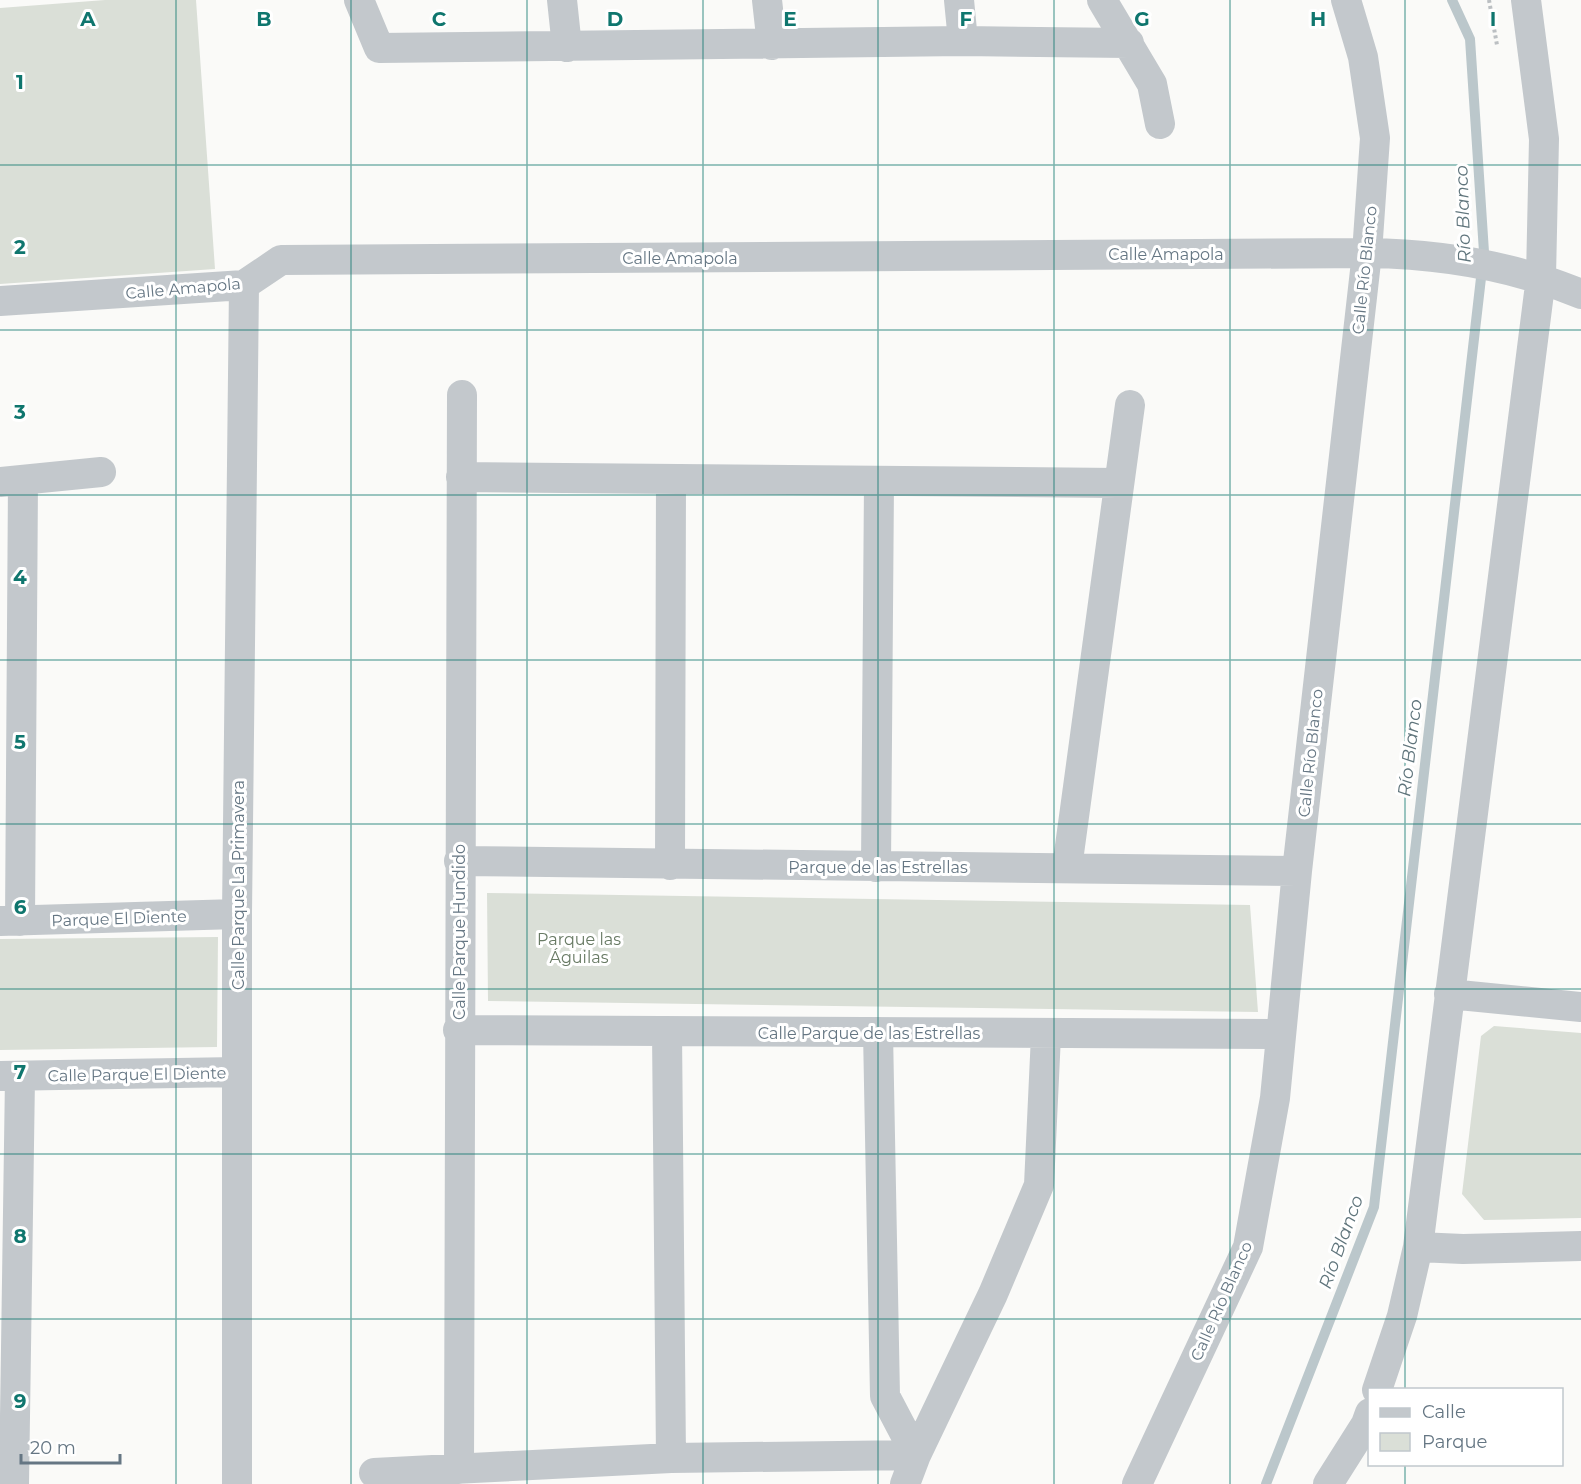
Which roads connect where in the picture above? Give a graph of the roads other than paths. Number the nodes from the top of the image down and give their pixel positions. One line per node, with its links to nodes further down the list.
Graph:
1 (359, 0): 11 (street)
2 (562, 0): 11 (street)
3 (767, 0): 10 (street)
4 (959, 0): 8 (street)
5 (1102, 0): 9 (street)
6 (1346, 0): 13 (street, Calle Río Blanco)
7 (1526, 0): 14 (street)
8 (963, 41): 9 (street); 10 (street)
9 (1129, 43): 12 (street)
10 (772, 45): 11 (street)
11 (567, 47)
12 (1161, 124)
13 (1367, 253): 14 (street, Calle Amapola); 15 (street, Calle Amapola); 30 (street, Calle Río Blanco)
14 (1541, 277): 16 (street, Calle Amapola); 33 (street)
15 (244, 285): 17 (street, Calle Amapola); 31 (street, Calle Parque La Primavera)
16 (1581, 294)
17 (0, 301)
18 (462, 395): 21 (street, Calle Parque Hundido)
19 (1130, 405): 25 (street)
20 (101, 472): 23 (street)
21 (460, 477): 22 (street); 26 (street, Calle Parque Hundido)
22 (671, 479): 24 (street); 27 (street)
23 (11, 481): 32 (street)
24 (879, 482): 25 (street); 28 (street)
25 (1118, 483): 29 (street)
26 (459, 861): 27 (street, Parque de las Estrellas); 35 (street, Calle Parque Hundido)
27 (670, 865): 28 (street, Parque de las Estrellas)
28 (876, 867): 29 (street, Parque de las Estrellas)
29 (1067, 868): 30 (street, Parque de las Estrellas)
30 (1297, 871): 38 (street, Calle Río Blanco)
31 (237, 914): 32 (street, Parque El Diente); 40 (street, Calle Parque La Primavera)
32 (10, 921)
33 (1449, 994): 34 (street); 42 (street)
34 (1581, 1007)
35 (458, 1030): 36 (street, Calle Parque de las Estrellas); 48 (street, Calle Parque Hundido)
36 (667, 1032): 37 (street, Calle Parque de las Estrellas); 47 (street)
37 (878, 1032): 39 (street, Calle Parque de las Estrellas); 46 (street)
38 (1280, 1034): 39 (street, Calle Parque de las Estrellas); 53 (street, Calle Río Blanco)
39 (1046, 1035): 46 (street)
40 (237, 1072): 41 (street, Calle Parque El Diente); 51 (street, Calle Parque La Primavera)
41 (10, 1076): 50 (street)
42 (1418, 1246): 43 (street); 44 (street)
43 (1581, 1246)
44 (1377, 1388)
45 (1368, 1418): 54 (street)
46 (916, 1455): 47 (street); 52 (street)
47 (671, 1458): 48 (street)
48 (459, 1469): 49 (street)
49 (374, 1473)
50 (14, 1484)
51 (237, 1484)
52 (905, 1484)
53 (1137, 1484)
54 (1328, 1484)

